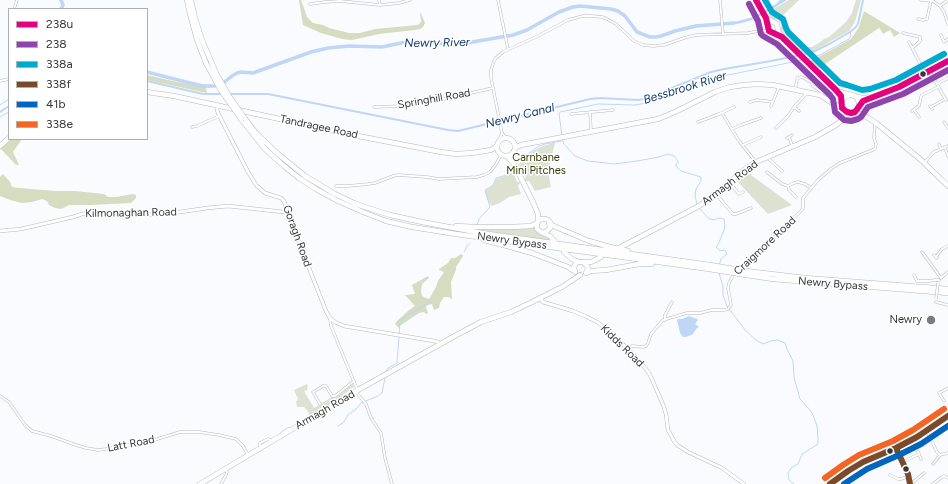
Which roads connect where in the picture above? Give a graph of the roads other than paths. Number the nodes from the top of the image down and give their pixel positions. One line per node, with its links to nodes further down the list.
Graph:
1 (187, 0): 31 (highway, Newry Bypass)
2 (191, 0): 31 (highway, Newry Bypass)
3 (379, 0): 12 (street)
4 (410, 0): 12 (street)
5 (498, 0): 28 (street)
6 (720, 0): 23 (street)
7 (756, 0): 14 (highway)
8 (921, 0): 10 (street)
9 (948, 0): 13 (street)
10 (931, 1): 13 (street); 16 (street)
11 (310, 4): 12 (street)
12 (380, 5)
13 (940, 6): 15 (street)
14 (766, 17): 17 (highway); 19 (highway)
15 (947, 17): 18 (street)
16 (918, 19)
17 (773, 22): 19 (highway); 21 (highway)
18 (948, 24)
19 (768, 26): 20 (street); 21 (highway)
20 (759, 31): 21 (street); 23 (street)
21 (774, 31): 37 (highway)
22 (903, 33): 27 (street)
23 (723, 34): 28 (street)
24 (941, 35): 25 (street)
25 (948, 40)
26 (909, 42): 27 (street)
27 (912, 48): 30 (street)
28 (508, 49): 35 (street)
29 (948, 61): 30 (main road)
30 (927, 72): 34 (street); 43 (main road)
31 (214, 73): 65 (highway, Newry Bypass, bridge)
32 (948, 78): 34 (street)
33 (780, 86): 36 (highway); 46 (street); 75 (highway)
34 (937, 86): 44 (street); 63 (street)
35 (493, 88): 51 (street, Springhill Road); 76 (street)
36 (795, 89): 39 (highway); 40 (street)
37 (836, 90): 41 (highway); 49 (highway)
38 (148, 92): 47 (highway, Tandragee Road)
39 (807, 92): 49 (highway); 53 (street)
40 (823, 94)
41 (852, 96): 43 (main road); 49 (highway); 50 (highway)
42 (948, 96): 44 (street)
43 (872, 97): 50 (main road)
44 (945, 99): 54 (street)
45 (750, 102): 46 (street)
46 (773, 102): 48 (street)
47 (217, 105): 62 (street, Goragh Road); 91 (highway, Tandragee Road)
48 (771, 106)
49 (841, 106): 59 (highway); 66 (highway)
50 (859, 106): 59 (highway); 61 (highway)
51 (374, 107)
52 (734, 107): 58 (street)
53 (794, 107): 56 (street); 71 (street)
54 (931, 108)
55 (612, 110): 57 (street)
56 (799, 111)
57 (590, 112): 60 (street); 75 (street)
58 (722, 113): 67 (street); 73 (street)
59 (852, 113): 61 (highway); 66 (highway, Armagh Road)
60 (571, 114)
61 (862, 114): 69 (highway)
62 (219, 116): 70 (street); 110 (street, Goragh Road)
63 (919, 117)
64 (761, 118): 73 (street)
65 (243, 119): 113 (highway, Newry Bypass); 119 (highway, Newry Bypass)
66 (842, 120): 86 (highway, Armagh Road)
67 (698, 122)
68 (944, 122): 72 (street)
69 (876, 123): 74 (highway); 74 (street, Craigmore Road)
70 (192, 127)
71 (776, 128)
72 (948, 128)
73 (732, 129): 83 (street)
74 (878, 130): 97 (highway); 105 (street, Craigmore Road)
75 (592, 132): 88 (highway)
76 (502, 133): 79 (street); 81 (street)
77 (792, 135): 86 (street)
78 (761, 137): 83 (street)
79 (506, 138): 81 (highway); 88 (highway)
80 (8, 139): 84 (highway)
81 (499, 141): 85 (highway)
82 (939, 144): 90 (street)
83 (743, 145): 96 (street)
84 (0, 146)
85 (497, 146): 91 (highway, Tandragee Road); 92 (highway)
86 (792, 146): 94 (highway, Armagh Road)
87 (948, 146): 89 (street)
88 (514, 148): 93 (highway); 98 (highway)
89 (945, 148): 90 (street); 95 (street)
90 (941, 149): 97 (street)
91 (491, 150): 92 (highway)
92 (500, 154): 93 (highway); 104 (street)
93 (507, 156): 98 (highway)
94 (767, 156): 96 (highway, Armagh Road); 99 (street)
95 (948, 156)
96 (756, 162): 101 (highway, Armagh Road)
97 (924, 163): 103 (highway)
98 (514, 164): 111 (highway)
99 (782, 171)
100 (767, 172): 102 (street)
101 (729, 182): 106 (street); 107 (highway, Armagh Road)
102 (788, 186): 105 (street); 108 (street)
103 (948, 186)
104 (338, 187)
105 (811, 188): 149 (street, Craigmore Road)
106 (743, 192)
107 (716, 194): 109 (street); 123 (highway, Armagh Road)
108 (796, 197)
109 (751, 208)
110 (288, 212): 117 (street, Kilmonaghan Road); 148 (street, Goragh Road)
111 (538, 214): 112 (highway); 114 (highway)
112 (544, 219): 114 (highway); 115 (highway)
113 (422, 222): 114 (highway); 128 (highway, Newry Bypass)
114 (538, 222): 118 (highway)
115 (549, 222): 116 (highway); 128 (highway)
116 (550, 228): 118 (highway); 120 (highway)
117 (0, 231)
118 (543, 233): 120 (highway)
119 (456, 234): 133 (highway, Newry Bypass); 135 (highway)
120 (550, 236): 121 (highway)
121 (555, 242)
122 (948, 246): 126 (street)
123 (619, 248)
124 (564, 252): 129 (highway)
125 (922, 252): 142 (street)
126 (936, 256)
127 (601, 257): 131 (highway)
128 (652, 257): 134 (highway, Newry Bypass)
129 (572, 259): 130 (highway); 135 (highway)
130 (578, 262): 132 (highway); 135 (highway)
131 (591, 262): 132 (highway); 136 (highway)
132 (584, 263): 136 (highway)
133 (672, 264): 134 (highway, Newry Bypass); 136 (highway)
134 (709, 267): 138 (highway, Newry Bypass, bridge)
135 (574, 270): 139 (highway); 141 (highway)
136 (587, 271): 139 (highway)
137 (948, 272): 142 (street)
138 (746, 273): 143 (highway, Newry Bypass); 144 (highway, Newry Bypass)
139 (580, 275): 141 (highway, Armagh Road)
140 (914, 275): 142 (street)
141 (572, 280): 145 (highway, Armagh Road)
142 (940, 280): 147 (street, bridge)
143 (948, 288)
144 (948, 295)
145 (540, 298): 150 (highway, Armagh Road); 151 (street, Kidds Road)
146 (672, 302): 149 (street)
147 (948, 305)
148 (330, 318): 150 (street); 152 (street, Goragh Road)
149 (665, 320): 151 (street)
150 (440, 344): 154 (highway, Armagh Road)
151 (628, 349): 181 (street, Kidds Road)
152 (354, 382): 154 (street, Goragh Road); 157 (street)
153 (948, 388): 158 (street)
154 (357, 391): 169 (highway, Armagh Road); 180 (street, Goragh Road)
155 (0, 396): 169 (street, Latt Road)
156 (322, 399): 157 (street)
157 (318, 401): 159 (street)
158 (944, 401)
159 (320, 404)
160 (947, 418): 161 (street)
161 (926, 431): 163 (street); 168 (street)
162 (920, 446): 164 (street)
163 (896, 448): 171 (street); 182 (street)
164 (916, 448): 165 (street); 167 (street)
165 (903, 453)
166 (948, 453): 168 (street)
167 (919, 454): 170 (street); 171 (street)
168 (940, 454): 172 (street)
169 (248, 455): 173 (highway, Armagh Road)
170 (922, 460)
171 (903, 462): 176 (street)
172 (933, 464)
173 (225, 469): 178 (highway, Armagh Road); 179 (street)
174 (924, 474): 183 (street)
175 (890, 475): 176 (street)
176 (909, 476): 183 (street)
177 (948, 478): 184 (street)
178 (200, 484)
179 (221, 484)
180 (392, 484)
181 (744, 484)
182 (830, 484)
183 (910, 484)
184 (933, 484)

